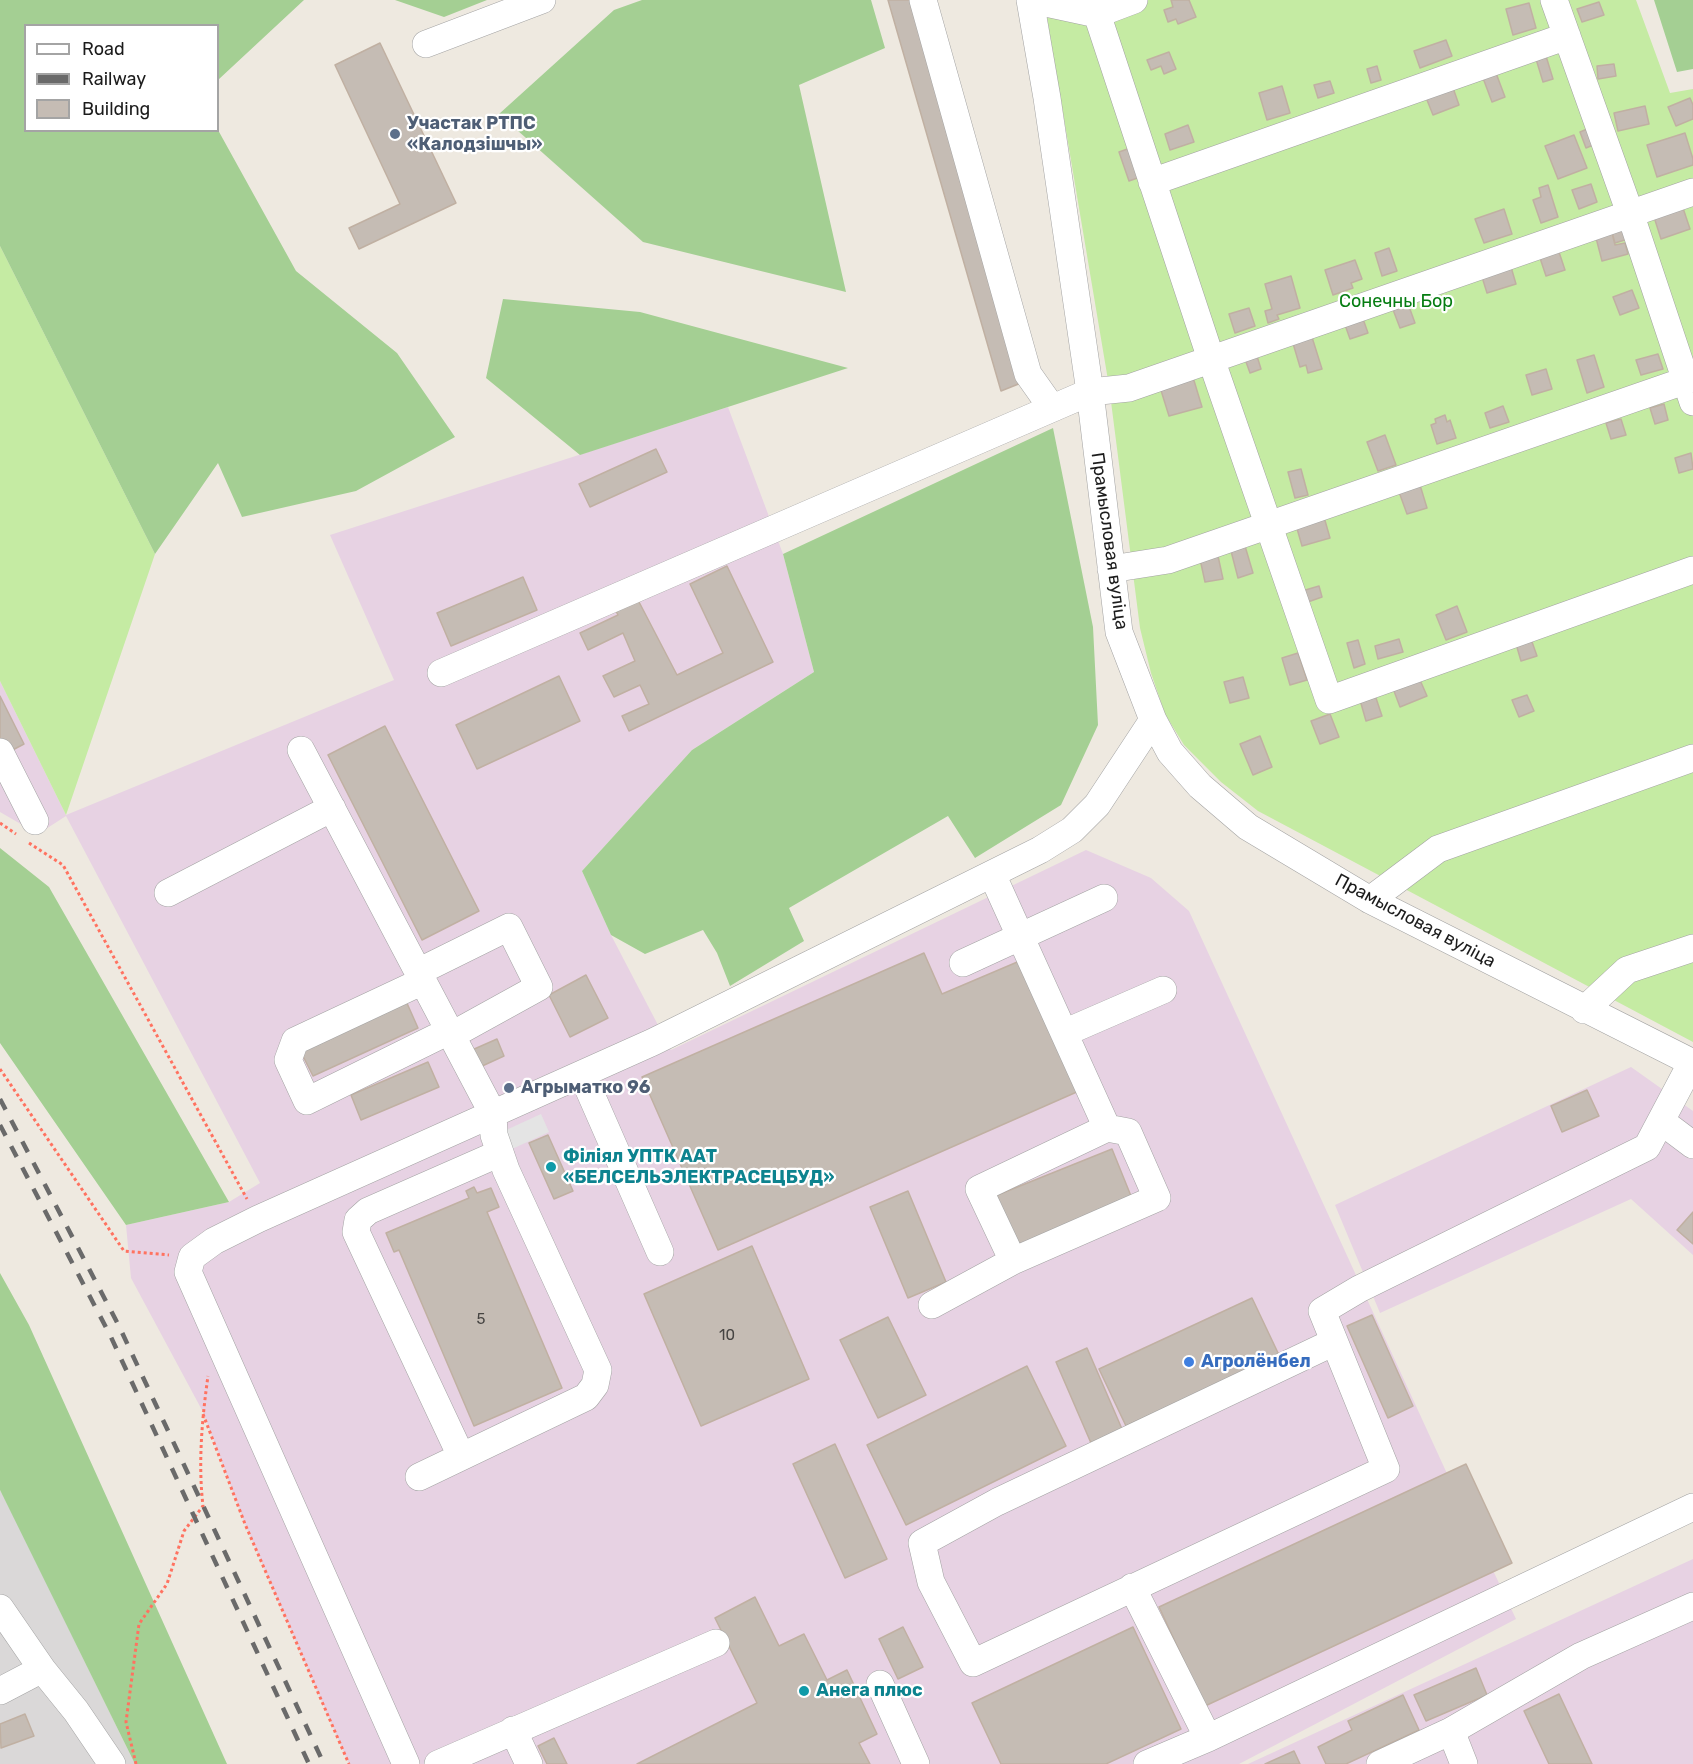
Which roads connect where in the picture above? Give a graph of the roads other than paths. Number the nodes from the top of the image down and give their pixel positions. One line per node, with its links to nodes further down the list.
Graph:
1 (542, 0): 8 (street)
2 (923, 0): 15 (street)
3 (1031, 0): 6 (street); 14 (street, Прамысловая вуліца)
4 (1134, 0): 6 (street)
5 (1554, 0): 7 (street)
6 (1097, 14): 9 (street)
7 (1567, 36): 9 (street); 11 (street)
8 (426, 45)
9 (1152, 182): 12 (street)
10 (1693, 192): 11 (street)
11 (1630, 213): 12 (street); 13 (street)
12 (1211, 359): 14 (street); 16 (street)
13 (1691, 387): 16 (street)
14 (1090, 392): 15 (street); 17 (street, Прамысловая вуліца)
15 (1052, 408): 19 (street)
16 (1269, 525): 17 (street); 18 (street)
17 (1112, 569): 20 (street, Прамысловая вуліца)
18 (1693, 570)
19 (441, 673)
20 (1153, 720): 26 (street); 29 (street, Прамысловая вуліца)
21 (301, 750): 24 (street)
22 (0, 752): 25 (street)
23 (1693, 758): 29 (street)
24 (332, 808): 27 (street); 33 (street)
25 (35, 821)
26 (992, 874): 30 (street); 39 (street)
27 (168, 893)
28 (1104, 898): 30 (street)
29 (1370, 900): 35 (street, Прамысловая вуліца)
30 (1020, 937): 32 (street); 37 (street)
31 (1693, 948): 35 (street)
32 (963, 963)
33 (421, 976): 36 (street); 36 (street); 36 (street)
34 (1163, 990): 37 (street)
35 (1584, 1010): 38 (street, Прамысловая вуліца)
36 (451, 1033): 40 (street)
37 (1064, 1033): 42 (street)
38 (1693, 1063): 41 (street)
39 (582, 1074): 40 (street); 45 (street)
40 (493, 1114): 44 (street); 65 (street)
41 (1661, 1121): 43 (street); 48 (street)
42 (1107, 1128): 46 (street); 46 (street)
43 (1693, 1145)
44 (500, 1153): 49 (street); 49 (street)
45 (660, 1252)
46 (1013, 1261): 47 (street)
47 (932, 1305)
48 (1334, 1342): 52 (street); 52 (street)
49 (461, 1456): 50 (street)
50 (418, 1477)
51 (1693, 1507): 63 (street)
52 (1132, 1587): 63 (street)
53 (1693, 1606): 55 (street)
54 (0, 1608): 58 (street)
55 (1651, 1625): 56 (street); 62 (street)
56 (1693, 1625)
57 (716, 1643): 61 (street)
58 (42, 1669): 60 (street); 64 (street)
59 (880, 1684): 68 (street)
60 (0, 1691)
61 (513, 1730): 66 (street); 67 (street)
62 (1451, 1731): 70 (street); 71 (street)
63 (1208, 1738): 69 (street)
64 (112, 1764)
65 (406, 1764)
66 (438, 1764)
67 (529, 1764)
68 (916, 1764)
69 (1147, 1764)
70 (1380, 1764)
71 (1464, 1764)

